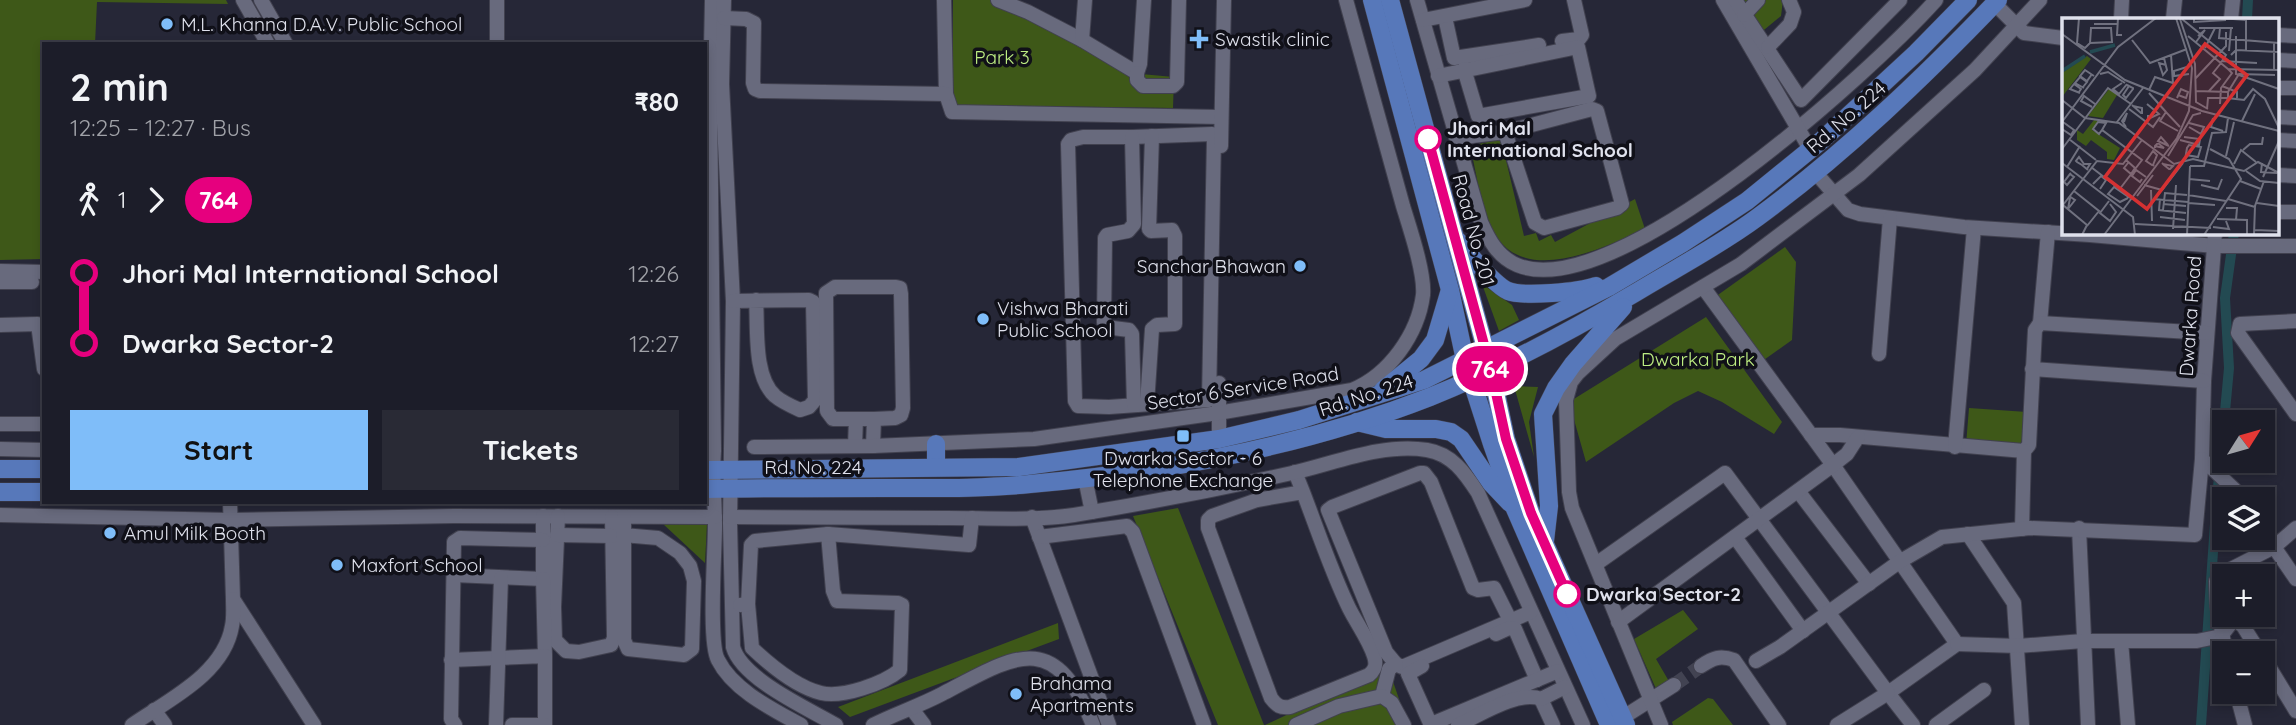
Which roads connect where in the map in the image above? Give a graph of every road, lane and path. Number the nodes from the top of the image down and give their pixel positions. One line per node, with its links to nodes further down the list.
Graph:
1 (243, 0): 44 (street)
2 (261, 0): 45 (street)
3 (497, 0): 46 (street)
4 (712, 0): 57 (street)
5 (724, 0): 34 (street)
6 (944, 0): 58 (street)
7 (998, 0): 30 (street)
8 (1085, 0): 43 (street)
9 (1144, 0): 53 (street)
10 (1178, 0): 53 (street)
11 (1224, 0): 61 (street)
12 (1346, 0): 115 (street, Sector 6 Service Road)
13 (1372, 0): 94 (main road, Road No. 201)
14 (1390, 0): 85 (main road, Road No. 201)
15 (1417, 0): 38 (street)
16 (1525, 0): 32 (street)
17 (1574, 0): 48 (street)
18 (1723, 0): 64 (street)
19 (1735, 0): 31 (street)
20 (1758, 0): 31 (street)
21 (1789, 0): 47 (street)
22 (1900, 0): 33 (street); 47 (street)
23 (1936, 0): 33 (street)
24 (1968, 0): 73 (main road, Rd. No. 224)
25 (2040, 0): 39 (street)
26 (2122, 0): 35 (street)
27 (2175, 0): 36 (street)
28 (2232, 0): 37 (street)
29 (1996, 2): 39 (street); 74 (main road, Rd. No. 224)
30 (1029, 6): 43 (street)
31 (1744, 15): 47 (street)
32 (1445, 17): 38 (street); 48 (street)
33 (1921, 17): 64 (street)
34 (724, 18): 57 (street); 58 (street)
35 (2121, 18)
36 (2173, 18)
37 (2231, 18)
38 (1423, 20): 50 (street)
39 (2016, 26): 42 (street); 77 (street)
40 (2278, 35): 41 (street)
41 (2296, 36)
42 (2062, 38)
43 (1082, 40): 53 (street)
44 (267, 42)
45 (285, 42)
46 (497, 42)
47 (1768, 47)
48 (1453, 57): 50 (street)
49 (2278, 60): 51 (street)
50 (1434, 61): 54 (street)
51 (2296, 61)
52 (1464, 69): 52 (street); 54 (street)
53 (1137, 73)
54 (1438, 76): 72 (street)
55 (2278, 88): 56 (street)
56 (2296, 88)
57 (713, 91): 96 (street); 98 (street)
58 (946, 94): 59 (street)
59 (1107, 116): 60 (street); 68 (street)
60 (1177, 116): 61 (street); 66 (street)
61 (1221, 117): 115 (street)
62 (2278, 117): 63 (street)
63 (2296, 118)
64 (1797, 129): 72 (street); 73 (street)
65 (1505, 132): 65 (street); 72 (street)
66 (1177, 135): 67 (street); 112 (street)
67 (1152, 136): 69 (street); 113 (street)
68 (1108, 137): 69 (street); 114 (street)
69 (1132, 137): 113 (street)
70 (2278, 140): 71 (street)
71 (2296, 141)
72 (1457, 142)
73 (1811, 149): 90 (main road, Rd. No. 224)
74 (1815, 172): 77 (street, Dwarka Road); 95 (main road, Rd. No. 224)
75 (2278, 174): 76 (street)
76 (2296, 176)
77 (1835, 194): 80 (street, Dwarka Road); 93 (street)
78 (2278, 212): 79 (street)
79 (2296, 212)
80 (1890, 218): 81 (street, Dwarka Road); 105 (street)
81 (1974, 228): 82 (street, Dwarka Road); 131 (street)
82 (2048, 232): 83 (street, Dwarka Road); 100 (street)
83 (2062, 233)
84 (2096, 234): 86 (street, Dwarka Road)
85 (1454, 237): 90 (main road); 103 (main road, Road No. 201)
86 (2215, 239): 87 (street); 102 (street, Dwarka Road)
87 (2296, 246)
88 (0, 271): 89 (street)
89 (42, 272)
90 (1628, 275): 103 (main road, Rd. No. 224)
91 (42, 281): 92 (street)
92 (0, 282)
93 (1703, 287): 124 (street); 176 (street)
94 (1450, 290): 106 (main road, Road No. 201); 111 (main road)
95 (1637, 291): 108 (main road, Rd. No. 224); 171 (main road)
96 (709, 292): 134 (street)
97 (756, 300): 97 (street); 98 (street)
98 (733, 301): 140 (street)
99 (2296, 321): 116 (street)
100 (2040, 323): 102 (street); 107 (street)
101 (0, 325): 104 (street)
102 (2207, 333): 110 (street, Dwarka Road)
103 (1485, 350): 106 (main road, Rd. No. 224); 108 (main road, Road No. 201)
104 (42, 354)
105 (1879, 354)
106 (1465, 359): 109 (main road, Road No. 201); 111 (main road, Rd. No. 224)
107 (2032, 369): 110 (street); 135 (street)
108 (1491, 370): 109 (main road, Rd. No. 224); 171 (main road, Road No. 201)
109 (1471, 379): 120 (main road, Rd. No. 224); 152 (main road, Road No. 201)
110 (2204, 381): 136 (street, Dwarka Road)
111 (1378, 395): 126 (main road, Rd. No. 224)
112 (1177, 403): 113 (street); 119 (street)
113 (1141, 404): 114 (street)
114 (1109, 407): 123 (street)
115 (1219, 413): 119 (street, Sector 6 Service Road); 126 (street)
116 (2296, 414)
117 (856, 419): 118 (street); 118 (street); 128 (street)
118 (874, 419): 129 (street)
119 (1178, 419): 123 (street, Sector 6 Service Road)
120 (1357, 422): 144 (main road, Rd. No. 224); 152 (main road)
121 (0, 424): 122 (street)
122 (42, 424)
123 (1109, 429): 127 (street, Sector 6 Service Road)
124 (1811, 435): 125 (street); 137 (street)
125 (1858, 437): 131 (street); 137 (street)
126 (1219, 439): 138 (main road, Rd. No. 224)
127 (936, 444): 129 (street, Sector 6 Service Road); 138 (main road)
128 (855, 446): 129 (street, Sector 6 Service Road); 130 (street, Sector 6 Service Road)
129 (873, 446)
130 (754, 447)
131 (1955, 447): 135 (street)
132 (0, 449): 133 (street)
133 (42, 450)
134 (710, 451): 142 (street)
135 (2024, 451): 164 (street)
136 (2202, 460): 145 (street); 162 (street, Dwarka Road)
137 (1833, 465): 147 (street); 175 (street)
138 (936, 467): 140 (main road, Rd. No. 224)
139 (0, 468): 141 (main road)
140 (731, 468): 142 (main road, Rd. No. 224); 146 (street)
141 (42, 469)
142 (709, 470): 146 (street)
143 (1295, 472): 150 (street); 153 (street); 185 (street)
144 (1085, 478): 146 (main road, Rd. No. 224); 153 (street)
145 (2229, 487)
146 (717, 489): 157 (street)
147 (1798, 491): 161 (street); 181 (street)
148 (0, 492): 149 (main road)
149 (42, 492)
150 (1303, 492): 204 (street); 204 (street)
151 (230, 504): 160 (street)
152 (1514, 509): 218 (main road)
153 (1092, 512): 158 (street)
154 (0, 516): 160 (street)
155 (551, 516): 156 (street); 160 (street); 168 (street)
156 (618, 517): 157 (street); 167 (street)
157 (722, 517): 159 (street); 184 (street); 226 (street)
158 (1032, 517): 159 (street); 169 (street)
159 (972, 518): 165 (street)
160 (230, 520): 182 (street)
161 (1759, 520): 170 (street); 176 (street); 186 (street)
162 (2079, 528): 164 (street); 192 (street)
163 (2296, 528): 172 (street)
164 (2022, 529): 166 (street)
165 (828, 534): 183 (street); 183 (street)
166 (1968, 534): 175 (street); 196 (street)
167 (618, 535): 167 (street); 168 (street); 168 (street)
168 (550, 537): 177 (street); 179 (street)
169 (1039, 537): 231 (street); 232 (street)
170 (1735, 537): 188 (street); 189 (street)
171 (1545, 544): 218 (main road, Road No. 201)
172 (2275, 546)
173 (2275, 548): 180 (street)
174 (2268, 550): 190 (street)
175 (1899, 562): 181 (street); 195 (street)
176 (1595, 564): 188 (street)
177 (454, 575): 178 (street); 199 (street)
178 (500, 578): 179 (street); 198 (street)
179 (543, 579): 197 (street)
180 (2296, 579)
181 (1869, 584): 186 (street)
182 (233, 598): 216 (street); 221 (street)
183 (748, 604): 184 (street)
184 (732, 605): 227 (street)
185 (1531, 612): 187 (street); 203 (street)
186 (1827, 614): 189 (street); 210 (street)
187 (1510, 620): 201 (street); 201 (street)
188 (1618, 622): 213 (street)
189 (1803, 631): 200 (street)
190 (2209, 639): 191 (street); 193 (street); 194 (street)
191 (2121, 640): 192 (street); 245 (street)
192 (2083, 641): 196 (street); 244 (street)
193 (2212, 641)
194 (2253, 641)
195 (1956, 643): 196 (street); 210 (street)
196 (2018, 646): 243 (street)
197 (545, 656): 198 (street); 225 (street)
198 (498, 658): 199 (street); 223 (street)
199 (451, 660): 222 (street)
200 (1756, 661)
201 (1396, 664): 211 (street)
202 (1701, 666): 239 (street)
203 (1558, 671): 206 (street); 208 (street)
204 (1368, 675): 211 (street)
205 (2275, 676): 217 (street)
206 (1537, 680): 206 (street)
207 (1674, 685): 213 (street)
208 (1565, 687): 212 (street); 237 (street)
209 (1984, 690): 242 (street)
210 (1888, 693): 240 (street); 241 (street)
211 (1379, 697): 233 (street); 234 (street)
212 (1541, 699): 235 (street); 236 (street)
213 (1651, 701): 218 (street); 238 (street)
214 (2239, 704): 246 (street)
215 (912, 709): 228 (street); 229 (street); 230 (street)
216 (154, 710): 219 (street); 220 (street)
217 (2296, 711)
218 (1619, 723)
219 (132, 725)
220 (165, 725)
221 (314, 725)
222 (455, 725)
223 (496, 725)
224 (512, 725): 225 (street)
225 (545, 725)
226 (801, 725)
227 (836, 725)
228 (873, 725)
229 (924, 725)
230 (1093, 725)
231 (1109, 725)
232 (1204, 725)
233 (1296, 725)
234 (1404, 725)
235 (1458, 725)
236 (1553, 725)
237 (1583, 725)
238 (1661, 725)
239 (1779, 725)
240 (1837, 725)
241 (1913, 725)
242 (1936, 725)
243 (2022, 725)
244 (2088, 725)
245 (2129, 725)
246 (2245, 725)

